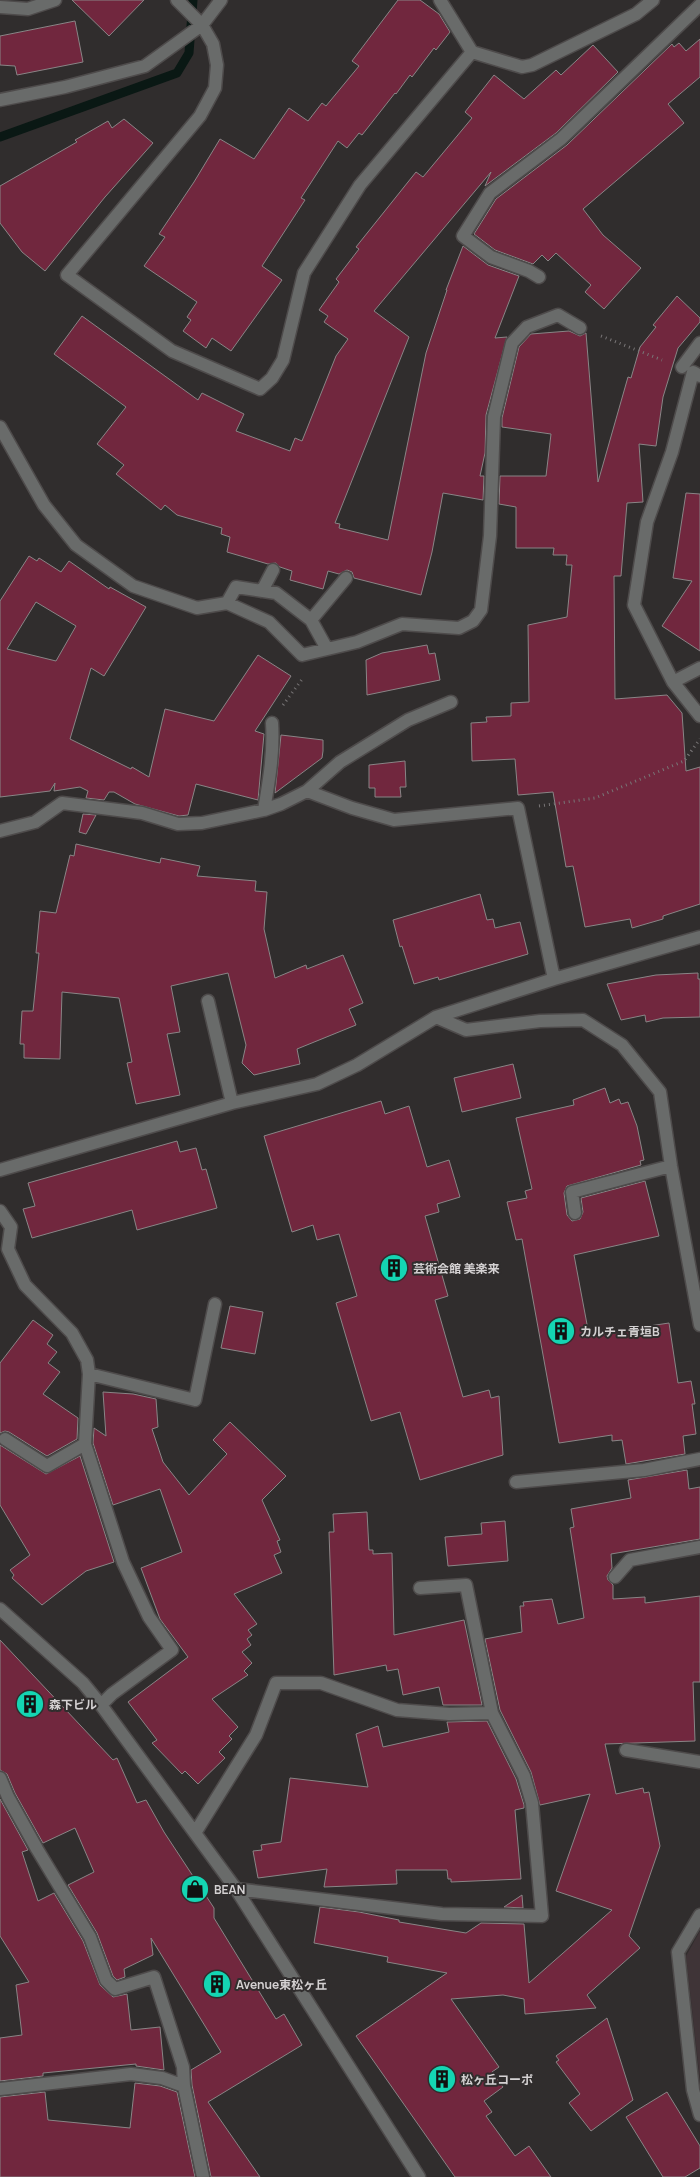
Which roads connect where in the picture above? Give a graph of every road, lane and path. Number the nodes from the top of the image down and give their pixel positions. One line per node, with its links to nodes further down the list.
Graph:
1 (56, 0): 7 (street)
2 (177, 0): 8 (street)
3 (221, 0): 8 (street)
4 (440, 0): 9 (street)
5 (653, 0): 9 (street)
6 (700, 5): 11 (street)
7 (0, 7)
8 (202, 24): 9 (street); 10 (street)
9 (472, 52)
10 (0, 100)
11 (539, 277)
12 (580, 328): 14 (path); 21 (street)
13 (700, 343): 14 (street)
14 (692, 372): 23 (street)
15 (0, 427): 19 (street)
16 (273, 570): 18 (street)
17 (346, 578): 20 (street)
18 (262, 591): 19 (street); 20 (street)
19 (227, 604): 21 (street)
20 (311, 620): 21 (street)
21 (327, 649): 26 (path)
22 (700, 668): 23 (street)
23 (674, 682): 25 (street)
24 (451, 702): 28 (street)
25 (700, 716)
26 (272, 723): 30 (street)
27 (700, 740): 29 (path)
28 (308, 791): 29 (street); 30 (street)
29 (518, 808): 33 (street)
30 (264, 810): 31 (street)
31 (0, 831)
32 (700, 937): 33 (street)
33 (554, 979): 35 (street)
34 (208, 1001): 36 (street)
35 (436, 1017): 36 (street); 37 (street)
36 (232, 1103): 38 (street)
37 (671, 1166): 40 (street); 42 (street)
38 (0, 1170)
39 (0, 1210): 43 (street)
40 (575, 1212)
41 (215, 1304): 43 (street)
42 (700, 1325)
43 (89, 1374): 45 (street)
44 (5, 1439): 45 (street)
45 (85, 1444): 52 (street)
46 (700, 1459): 47 (street)
47 (516, 1482)
48 (700, 1547): 49 (street)
49 (615, 1577)
50 (420, 1588): 53 (street)
51 (0, 1609): 52 (street)
52 (101, 1705): 57 (street)
53 (492, 1713): 57 (street); 58 (street)
54 (626, 1750): 55 (street)
55 (700, 1762)
56 (0, 1778): 60 (street)
57 (195, 1833): 58 (street)
58 (236, 1889): 64 (street)
59 (700, 1915): 62 (street)
60 (184, 2086): 61 (street); 63 (street)
61 (0, 2089)
62 (700, 2115)
63 (203, 2177)
64 (419, 2177)

